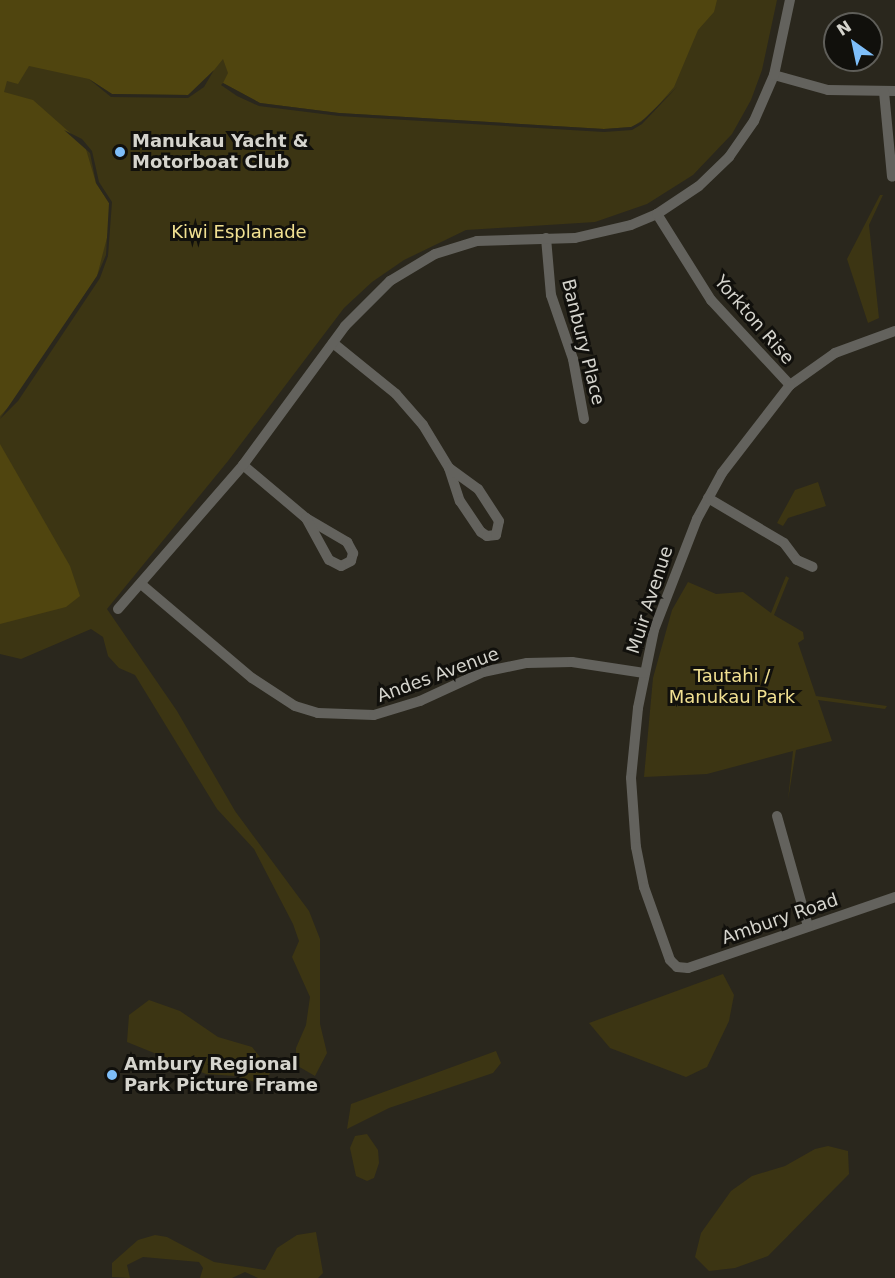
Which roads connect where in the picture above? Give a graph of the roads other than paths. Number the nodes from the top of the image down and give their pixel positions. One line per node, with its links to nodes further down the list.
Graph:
1 (790, 0): 2 (street)
2 (774, 75): 3 (street); 5 (street)
3 (890, 92): 4 (street)
4 (892, 177)
5 (657, 214): 6 (street); 9 (street, Yorkton Rise)
6 (546, 238): 8 (street); 10 (street, Banbury Place)
7 (895, 331): 9 (street, Muir Avenue)
8 (333, 343): 11 (street); 12 (street)
9 (790, 385): 13 (street, Muir Avenue)
10 (584, 419)
11 (243, 465): 14 (street); 16 (street)
12 (449, 468): 12 (street)
13 (708, 498): 15 (street); 18 (street, Muir Avenue)
14 (306, 518): 14 (street)
15 (813, 567)
16 (141, 584): 17 (street); 18 (street, Andes Avenue)
17 (118, 609)
18 (644, 673): 22 (street, Muir Avenue)
19 (777, 816): 21 (street)
20 (895, 897): 21 (street, Ambury Road)
21 (808, 926): 22 (street, Ambury Road)
22 (676, 968)

